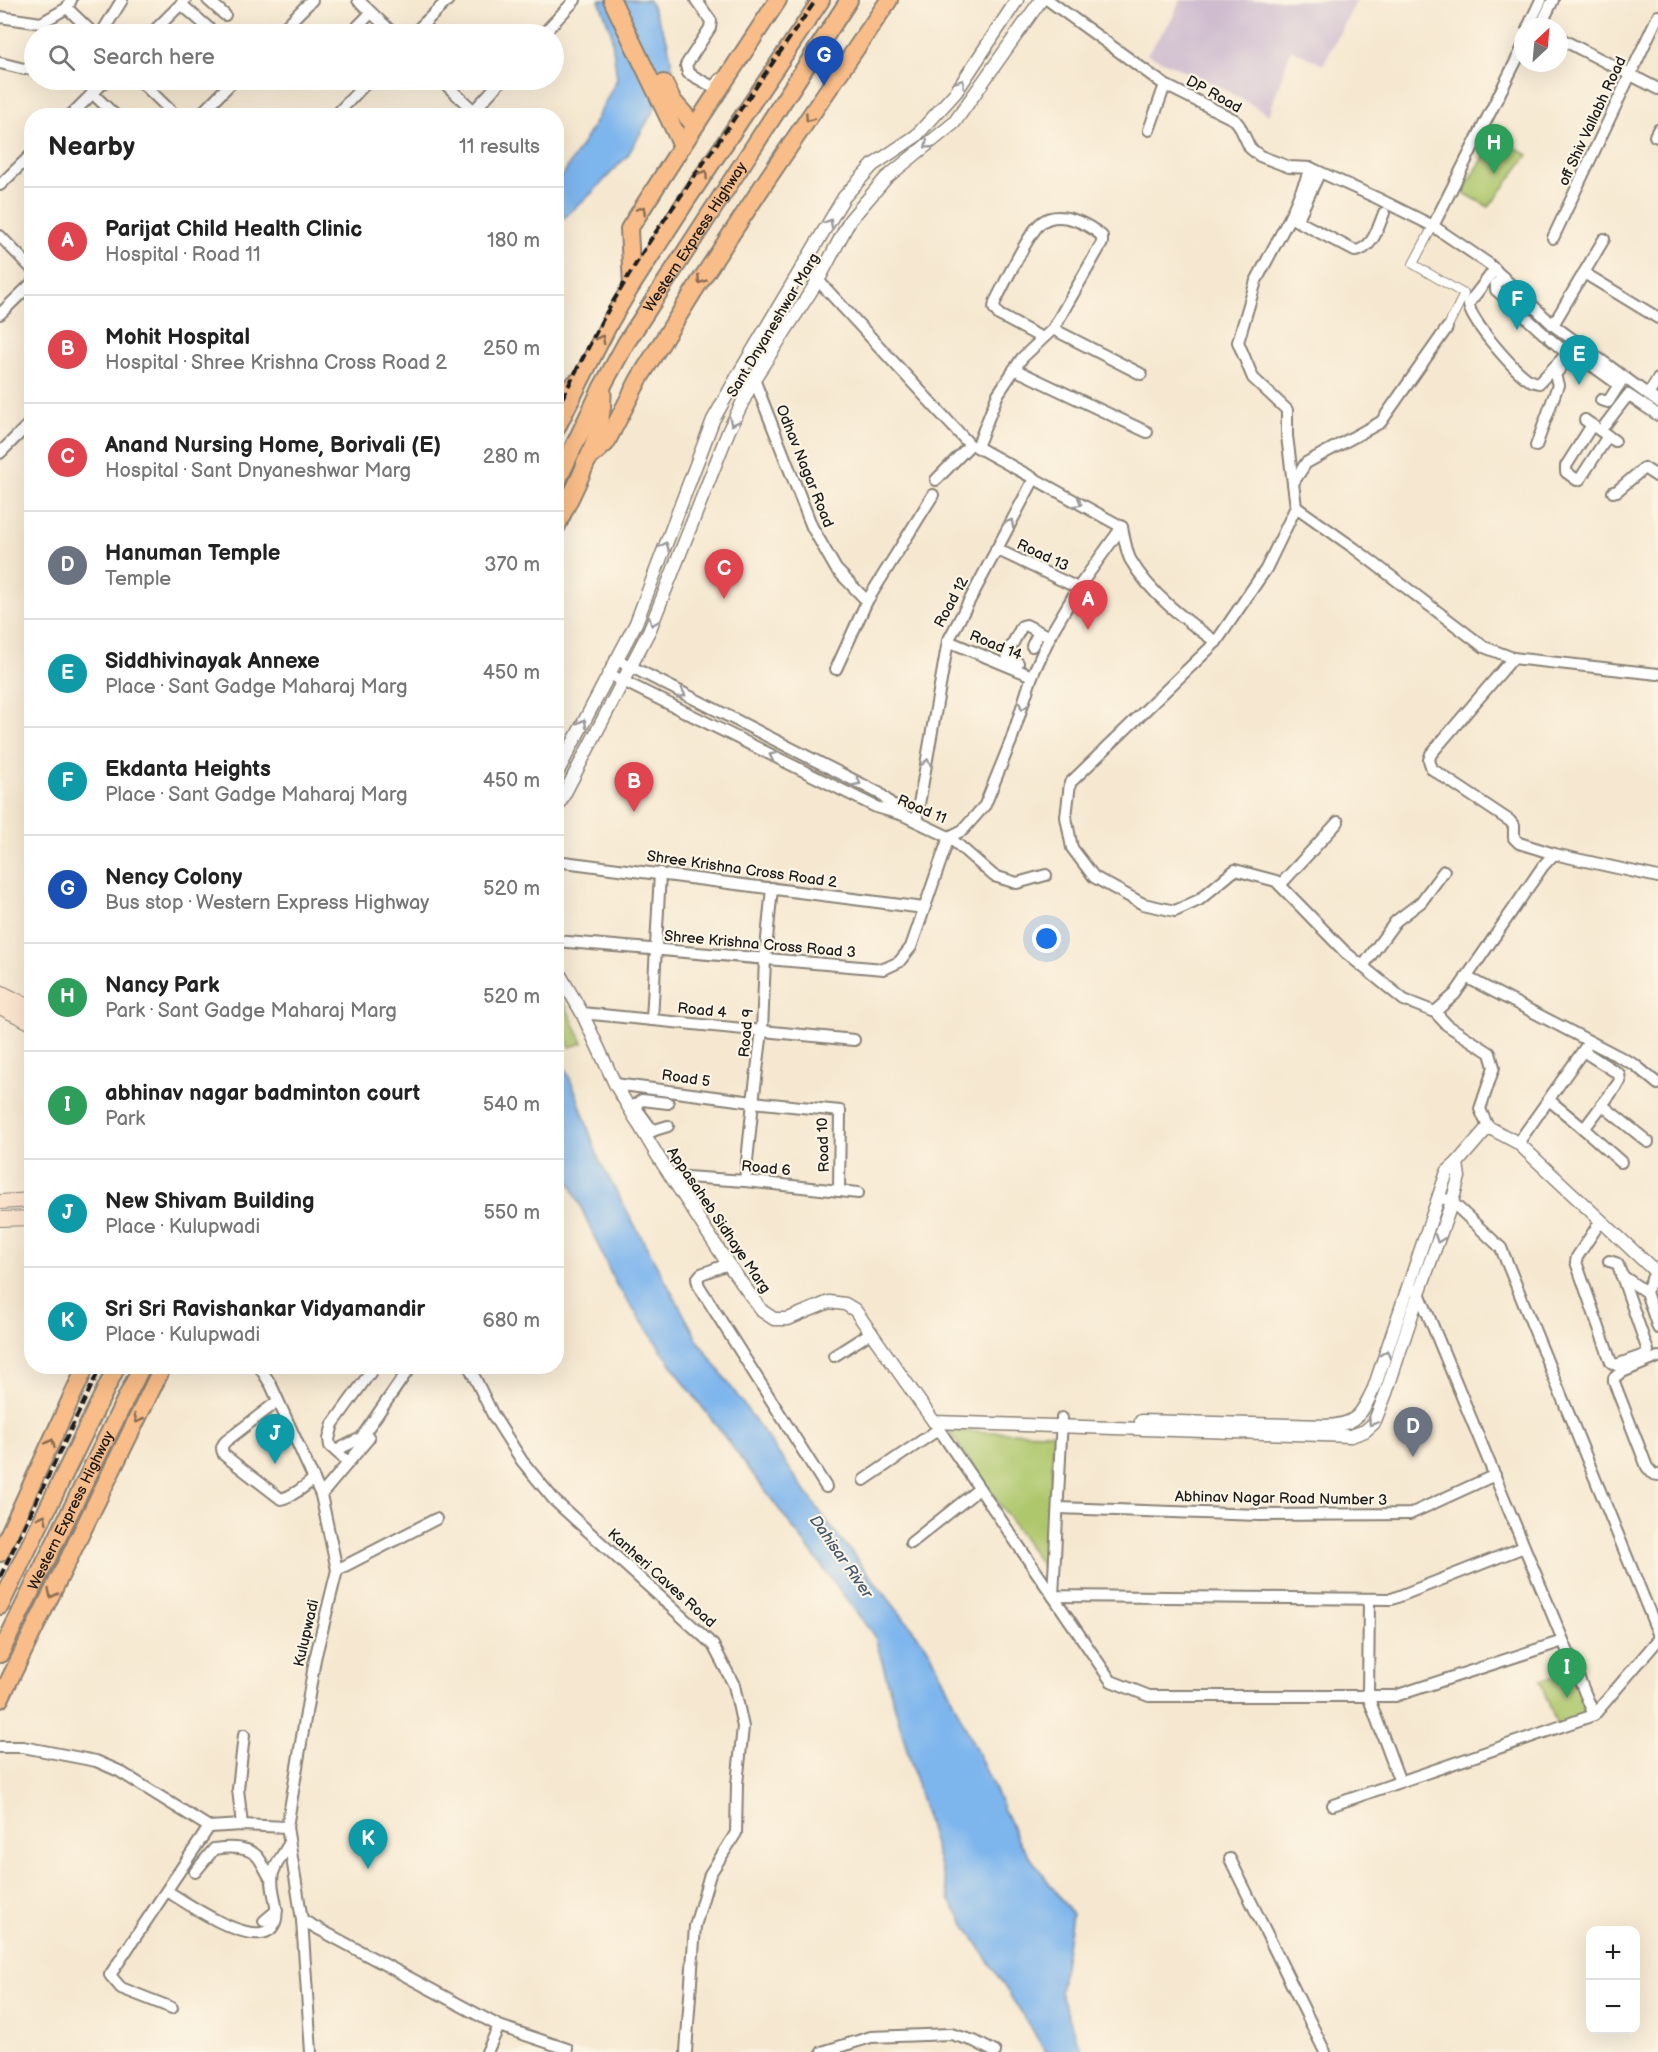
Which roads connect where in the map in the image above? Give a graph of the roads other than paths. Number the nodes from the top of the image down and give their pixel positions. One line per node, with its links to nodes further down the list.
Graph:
1 (122, 0): 28 (street)
2 (208, 0): 22 (street)
3 (312, 0): 31 (street)
4 (358, 0): 32 (street)
5 (448, 0): 33 (street)
6 (575, 0): 34 (street)
7 (612, 0): 56 (main road)
8 (623, 0): 56 (main road)
9 (696, 0): 10 (street)
10 (769, 0)
11 (778, 0): 57 (main road)
12 (821, 0): 76 (main road, Western Express Highway, one-way to 12)
13 (849, 0): 94 (main road, Western Express Highway)
14 (889, 0): 106 (main road, one-way to 106)
15 (1017, 0): 72 (street, Sant Dnyaneshwar Marg, one-way to 15)
16 (1041, 0): 75 (street, Sant Dnyaneshwar Marg, one-way to 75)
17 (1048, 0): 40 (street, DP Road)
18 (1541, 0): 25 (street)
19 (1553, 0): 26 (street)
20 (186, 3): 29 (street); 30 (street)
21 (69, 4): 24 (street); 27 (street)
22 (225, 15)
23 (1658, 16): 39 (street, off Shiv Vallabh Road)
24 (0, 17)
25 (1532, 18)
26 (1544, 18)
27 (86, 24)
28 (107, 24)
29 (162, 24)
30 (205, 24)
31 (288, 24)
32 (379, 24)
33 (423, 24)
34 (552, 24)
35 (1568, 43): 39 (street)
36 (0, 63): 38 (street)
37 (1514, 65): 67 (street)
38 (24, 69)
39 (1630, 75): 41 (street); 69 (street, off Shiv Vallabh Road)
40 (1165, 85): 58 (street); 63 (street, DP Road)
41 (1658, 89)
42 (99, 90): 48 (street)
43 (150, 90): 51 (street)
44 (224, 90): 52 (street)
45 (360, 90): 53 (street)
46 (450, 90): 54 (street)
47 (493, 90): 55 (street)
48 (95, 95): 49 (street); 50 (street)
49 (81, 108)
50 (108, 108)
51 (168, 108)
52 (207, 108)
53 (343, 108)
54 (466, 108)
55 (476, 108)
56 (675, 115): 57 (main road); 61 (main road)
57 (695, 126): 61 (main road)
58 (1149, 130)
59 (1658, 130): 60 (street)
60 (1658, 137)
61 (682, 146): 76 (main road, one-way to 61)
62 (24, 162): 64 (street)
63 (1317, 174): 65 (street, DP Road); 66 (street)
64 (0, 186)
65 (1353, 189): 66 (street); 67 (street, DP Road)
66 (1294, 219): 111 (street)
67 (1432, 226): 73 (street, DP Road); 83 (street)
68 (0, 236): 71 (street)
69 (1553, 238)
70 (1604, 240): 74 (street)
71 (24, 260)
72 (804, 265): 75 (street); 88 (street, Sant Dnyaneshwar Marg)
73 (1499, 273): 78 (street, DP Road); 81 (street); 86 (street)
74 (1584, 273): 80 (street); 82 (street)
75 (819, 279): 91 (street, Sant Dnyaneshwar Marg); 110 (street)
76 (632, 285): 89 (main road, Western Express Highway, one-way to 76)
77 (24, 290): 79 (street)
78 (1539, 312): 81 (street); 82 (street, DP Road)
79 (0, 314)
80 (1658, 318)
81 (1531, 322): 86 (street)
82 (1553, 325): 86 (street, DP Road)
83 (1447, 328): 111 (street)
84 (1053, 329): 85 (street); 85 (street); 90 (street)
85 (1042, 338): 87 (street)
86 (1576, 347): 93 (street, DP Road); 104 (street)
87 (1014, 369): 103 (street); 109 (street)
88 (741, 370): 91 (street); 125 (street, Sant Dnyaneshwar Marg, one-way to 88)
89 (583, 374): 97 (main road); 100 (main road, Western Express Highway)
90 (1141, 374)
91 (754, 379): 119 (street, Odhav Nagar Road); 127 (street, Sant Dnyaneshwar Marg, one-way to 127)
92 (1658, 379): 96 (street)
93 (1627, 383): 95 (street); 95 (street); 96 (street, DP Road); 98 (street)
94 (602, 387): 106 (main road); 107 (main road, Western Express Highway)
95 (1628, 395): 101 (street)
96 (1648, 395): 99 (street, DP Road)
97 (564, 396)
98 (1601, 400)
99 (1658, 402)
100 (564, 413)
101 (1658, 416)
102 (24, 429): 105 (street)
103 (1148, 432)
104 (1536, 446)
105 (0, 453)
106 (585, 462): 115 (main road)
107 (564, 467)
108 (1658, 477): 112 (street)
109 (1034, 479): 116 (street, one-way to 116); 117 (street, Road 12, one-way to 109)
110 (936, 480)
111 (1293, 483): 114 (street)
112 (1613, 492)
113 (933, 495): 119 (street)
114 (1296, 507): 122 (street); 124 (street)
115 (564, 510)
116 (1122, 527): 118 (street, Road 11); 122 (street)
117 (996, 549): 118 (street, Road 13); 121 (street, Road 12)
118 (1078, 588): 120 (street, Road 11)
119 (867, 601): 128 (street)
120 (1044, 634): 123 (street); 126 (street); 131 (street, Road 11)
121 (948, 641): 131 (street, Road 14); 136 (street, Road 12, one-way to 121)
122 (1216, 642): 145 (street)
123 (1032, 646)
124 (1513, 658): 130 (street); 139 (street)
125 (616, 659): 127 (street); 129 (street, Sant Dnyaneshwar Marg)
126 (1019, 664)
127 (630, 668): 132 (street, Sant Dnyaneshwar Marg); 135 (street, one-way to 135)
128 (836, 669)
129 (609, 674): 132 (street, Road 11); 133 (street, Sant Dnyaneshwar Marg, one-way to 129)
130 (1658, 674)
131 (1032, 676): 138 (street, Road 11, one-way to 138)
132 (623, 682): 134 (street, Sant Dnyaneshwar Marg); 135 (street, Road 11, one-way to 132)
133 (564, 760)
134 (564, 795)
135 (903, 815): 136 (street, Road 11)
136 (916, 821): 138 (street, Road 11)
137 (1338, 822): 145 (street)
138 (949, 837): 143 (street); 147 (street, Shree Krishna Cross Road 3)
139 (1554, 854): 144 (street); 152 (street)
140 (564, 862): 142 (street, Shree Krishna Cross Road 2)
141 (1444, 871): 151 (street)
142 (660, 873): 146 (street, Shree Krishna Cross Road 2); 149 (street)
143 (1046, 875)
144 (1658, 877)
145 (1280, 885): 151 (street)
146 (772, 888): 147 (street, Shree Krishna Cross Road 2); 150 (street, Road 9)
147 (924, 909): 150 (street, Shree Krishna Cross Road 3)
148 (564, 942): 149 (street, Shree Krishna Cross Road 3)
149 (656, 950): 150 (street, Shree Krishna Cross Road 3); 160 (street)
150 (765, 959): 161 (street, Road 9)
151 (1363, 966): 157 (street)
152 (1466, 977): 157 (street); 163 (street)
153 (564, 982): 158 (street, Appasaheb Sidhaye Marg)
154 (0, 992): 155 (main road)
155 (24, 1004)
156 (0, 1007): 159 (main road)
157 (1435, 1012): 173 (street)
158 (582, 1013): 160 (street, Road 4); 164 (street, Appasaheb Sidhaye Marg)
159 (24, 1019)
160 (652, 1020): 161 (street, Road 4)
161 (762, 1031): 162 (street, Road 4); 169 (street, Road 9)
162 (854, 1040)
163 (1586, 1046): 165 (street); 167 (street); 171 (street)
164 (615, 1084): 166 (street, Road 5); 175 (street, Appasaheb Sidhaye Marg)
165 (1658, 1084)
166 (652, 1089): 168 (street); 169 (street, Road 5)
167 (1549, 1100): 174 (street); 177 (street)
168 (654, 1101): 170 (street); 175 (street)
169 (753, 1102): 181 (street, Road 9); 182 (street, Road 10)
170 (668, 1103)
171 (1602, 1105): 174 (street); 176 (street)
172 (668, 1126): 175 (street)
173 (1488, 1127): 177 (street); 179 (street)
174 (1584, 1129): 178 (street)
175 (649, 1132): 180 (street, Appasaheb Sidhaye Marg)
176 (1648, 1142)
177 (1518, 1143): 190 (street)
178 (1621, 1162)
179 (1457, 1163): 184 (street); 187 (street)
180 (672, 1176): 181 (street, Road 6); 192 (street, Appasaheb Sidhaye Marg)
181 (745, 1181): 182 (street, Road 6)
182 (839, 1191): 183 (street, Road 6)
183 (858, 1192)
184 (1438, 1196): 187 (street); 195 (street)
185 (24, 1200): 186 (main road)
186 (0, 1202)
187 (1452, 1203): 195 (street, one-way to 195); 233 (street)
188 (24, 1218): 189 (main road)
189 (0, 1219)
190 (1600, 1222): 193 (street); 198 (street)
191 (1609, 1261): 194 (street)
192 (728, 1263): 200 (street, Appasaheb Sidhaye Marg); 221 (street)
193 (1657, 1273): 196 (street)
194 (1621, 1275): 196 (street); 198 (street)
195 (1414, 1290): 212 (street); 217 (street)
196 (1646, 1292): 199 (street)
197 (1592, 1294): 198 (street)
198 (1598, 1324)
199 (1658, 1328)
200 (872, 1332): 201 (street); 213 (street, Appasaheb Sidhaye Marg)
201 (834, 1356)
202 (1658, 1357): 218 (street)
203 (82, 1374): 228 (main road, one-way to 203)
204 (113, 1374): 232 (main road, Western Express Highway, one-way to 204)
205 (138, 1374): 236 (main road, Western Express Highway)
206 (159, 1374): 238 (main road, one-way to 238)
207 (264, 1374): 211 (street, Kulupwadi)
208 (369, 1374): 215 (street)
209 (405, 1374): 215 (street)
210 (473, 1374): 260 (street, Kanheri Caves Road)
211 (278, 1401): 219 (street, Kulupwadi); 219 (street)
212 (1062, 1422): 213 (street); 224 (street)
213 (934, 1423): 220 (street); 222 (street)
214 (374, 1432): 216 (street)
215 (337, 1452): 216 (street)
216 (348, 1462): 223 (street)
217 (1495, 1475): 224 (street, Abhinav Nagar Road Number 3); 227 (street)
218 (1658, 1475)
219 (314, 1479): 223 (street, Kulupwadi)
220 (864, 1480)
221 (826, 1486)
222 (980, 1489): 226 (street); 230 (street)
223 (321, 1495): 229 (street, Kulupwadi)
224 (1058, 1508): 230 (street)
225 (436, 1519): 229 (street)
226 (911, 1543)
227 (1524, 1547): 231 (street); 235 (street)
228 (0, 1553)
229 (337, 1570): 246 (street, Kulupwadi)
230 (1053, 1596): 231 (street); 237 (street)
231 (1370, 1599): 237 (street)
232 (0, 1606)
233 (1658, 1633)
234 (1658, 1640): 239 (street)
235 (1563, 1641): 237 (street); 239 (street)
236 (0, 1654)
237 (1368, 1696): 242 (street)
238 (0, 1699)
239 (1594, 1715): 242 (street)
240 (244, 1734): 244 (street)
241 (0, 1747): 245 (street)
242 (1400, 1782): 243 (street)
243 (1333, 1805)
244 (242, 1825): 245 (street); 246 (street)
245 (209, 1827): 251 (street)
246 (287, 1827): 247 (street, Kulupwadi)
247 (289, 1844): 250 (street); 253 (street, Kulupwadi)
248 (1230, 1859): 263 (street)
249 (195, 1872): 250 (street)
250 (272, 1881): 252 (street)
251 (167, 1891): 252 (street); 255 (street)
252 (277, 1910): 254 (street)
253 (302, 1920): 256 (street); 257 (street, Kulupwadi)
254 (264, 1921)
255 (172, 2008)
256 (499, 2026): 258 (street); 259 (street)
257 (311, 2052)
258 (487, 2052)
259 (566, 2052)
260 (686, 2052)
261 (822, 2052): 262 (street)
262 (995, 2052)
263 (1325, 2052)

